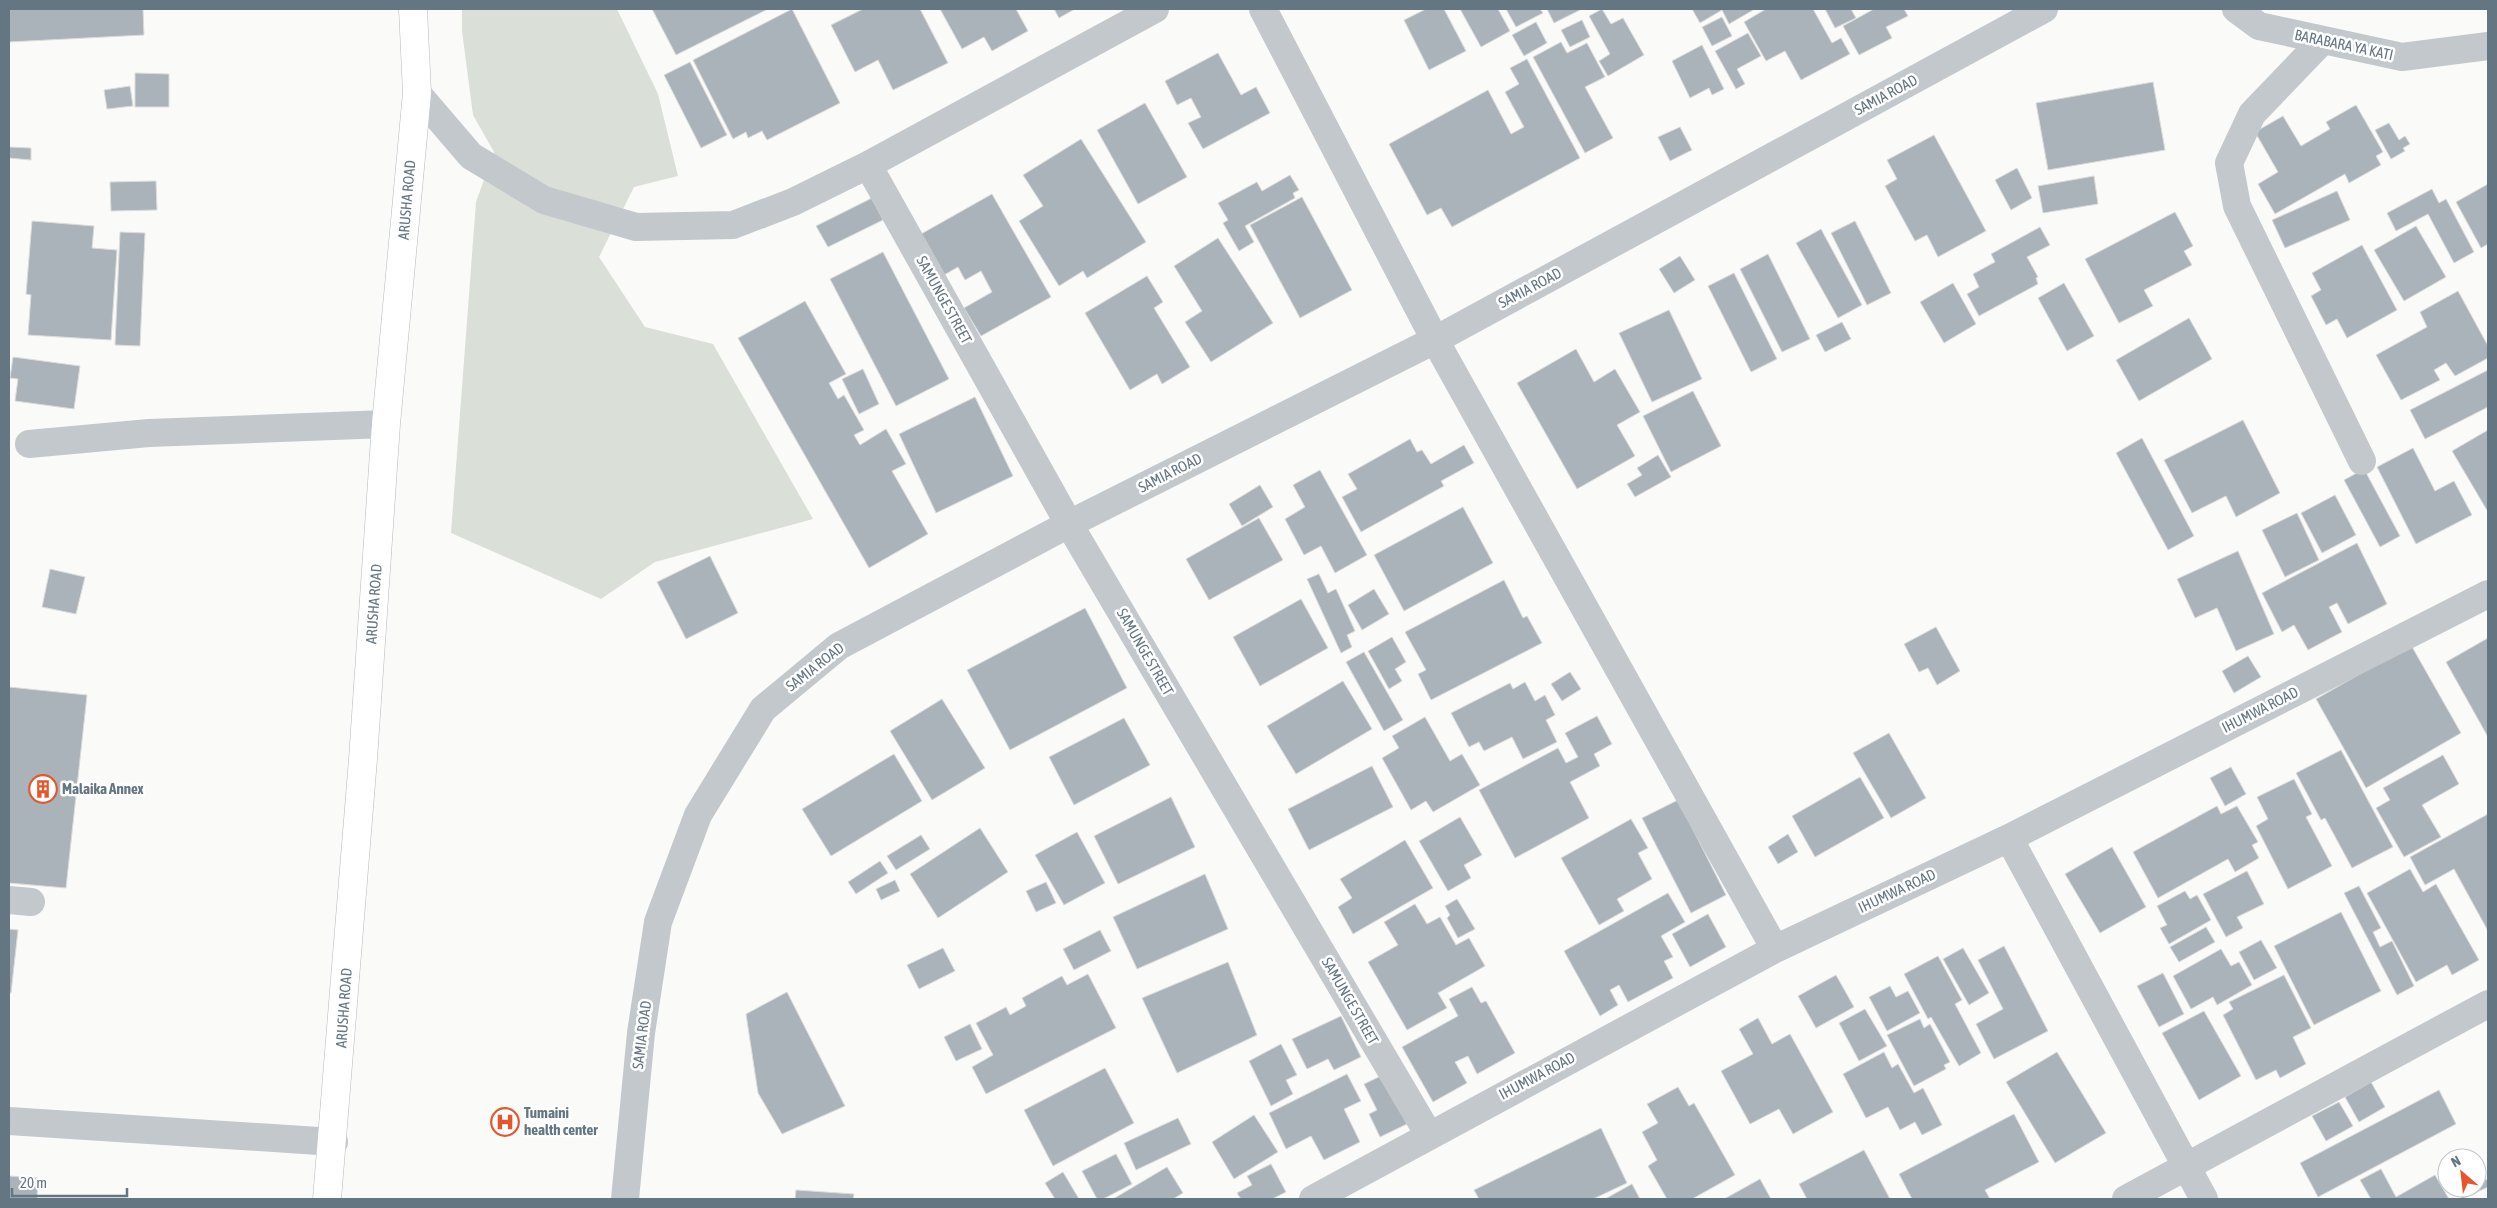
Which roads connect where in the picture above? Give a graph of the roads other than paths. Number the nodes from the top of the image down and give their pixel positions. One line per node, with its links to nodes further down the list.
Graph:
1 (413, 9): 8 (highway, ARUSHA ROAD)
2 (1155, 9): 9 (street)
3 (1263, 9): 10 (street)
4 (2044, 9): 10 (street, SAMIA ROAD)
5 (2236, 9): 6 (street, BARABARA YA KATI)
6 (2323, 40): 7 (street, BARABARA YA KATI); 13 (street)
7 (2488, 46)
8 (417, 93): 9 (street); 11 (highway, ARUSHA ROAD)
9 (868, 165): 14 (street, SAMUNGE STREET)
10 (1434, 340): 14 (street, SAMIA ROAD); 17 (street)
11 (386, 424): 12 (street); 21 (highway, ARUSHA ROAD)
12 (29, 444)
13 (2362, 461)
14 (1069, 524): 20 (street, SAMUNGE STREET); 24 (street, SAMIA ROAD)
15 (2488, 594): 16 (street, IHUMWA ROAD)
16 (2009, 838): 17 (street, IHUMWA ROAD); 22 (street)
17 (1775, 949): 20 (street, IHUMWA ROAD)
18 (2488, 1004): 22 (street)
19 (9, 1121): 21 (street)
20 (1428, 1135): 25 (street, IHUMWA ROAD)
21 (334, 1142): 23 (highway, ARUSHA ROAD)
22 (2186, 1167): 26 (street); 27 (street)
23 (327, 1199)
24 (625, 1199)
25 (1313, 1199)
26 (2126, 1199)
27 (2204, 1199)

